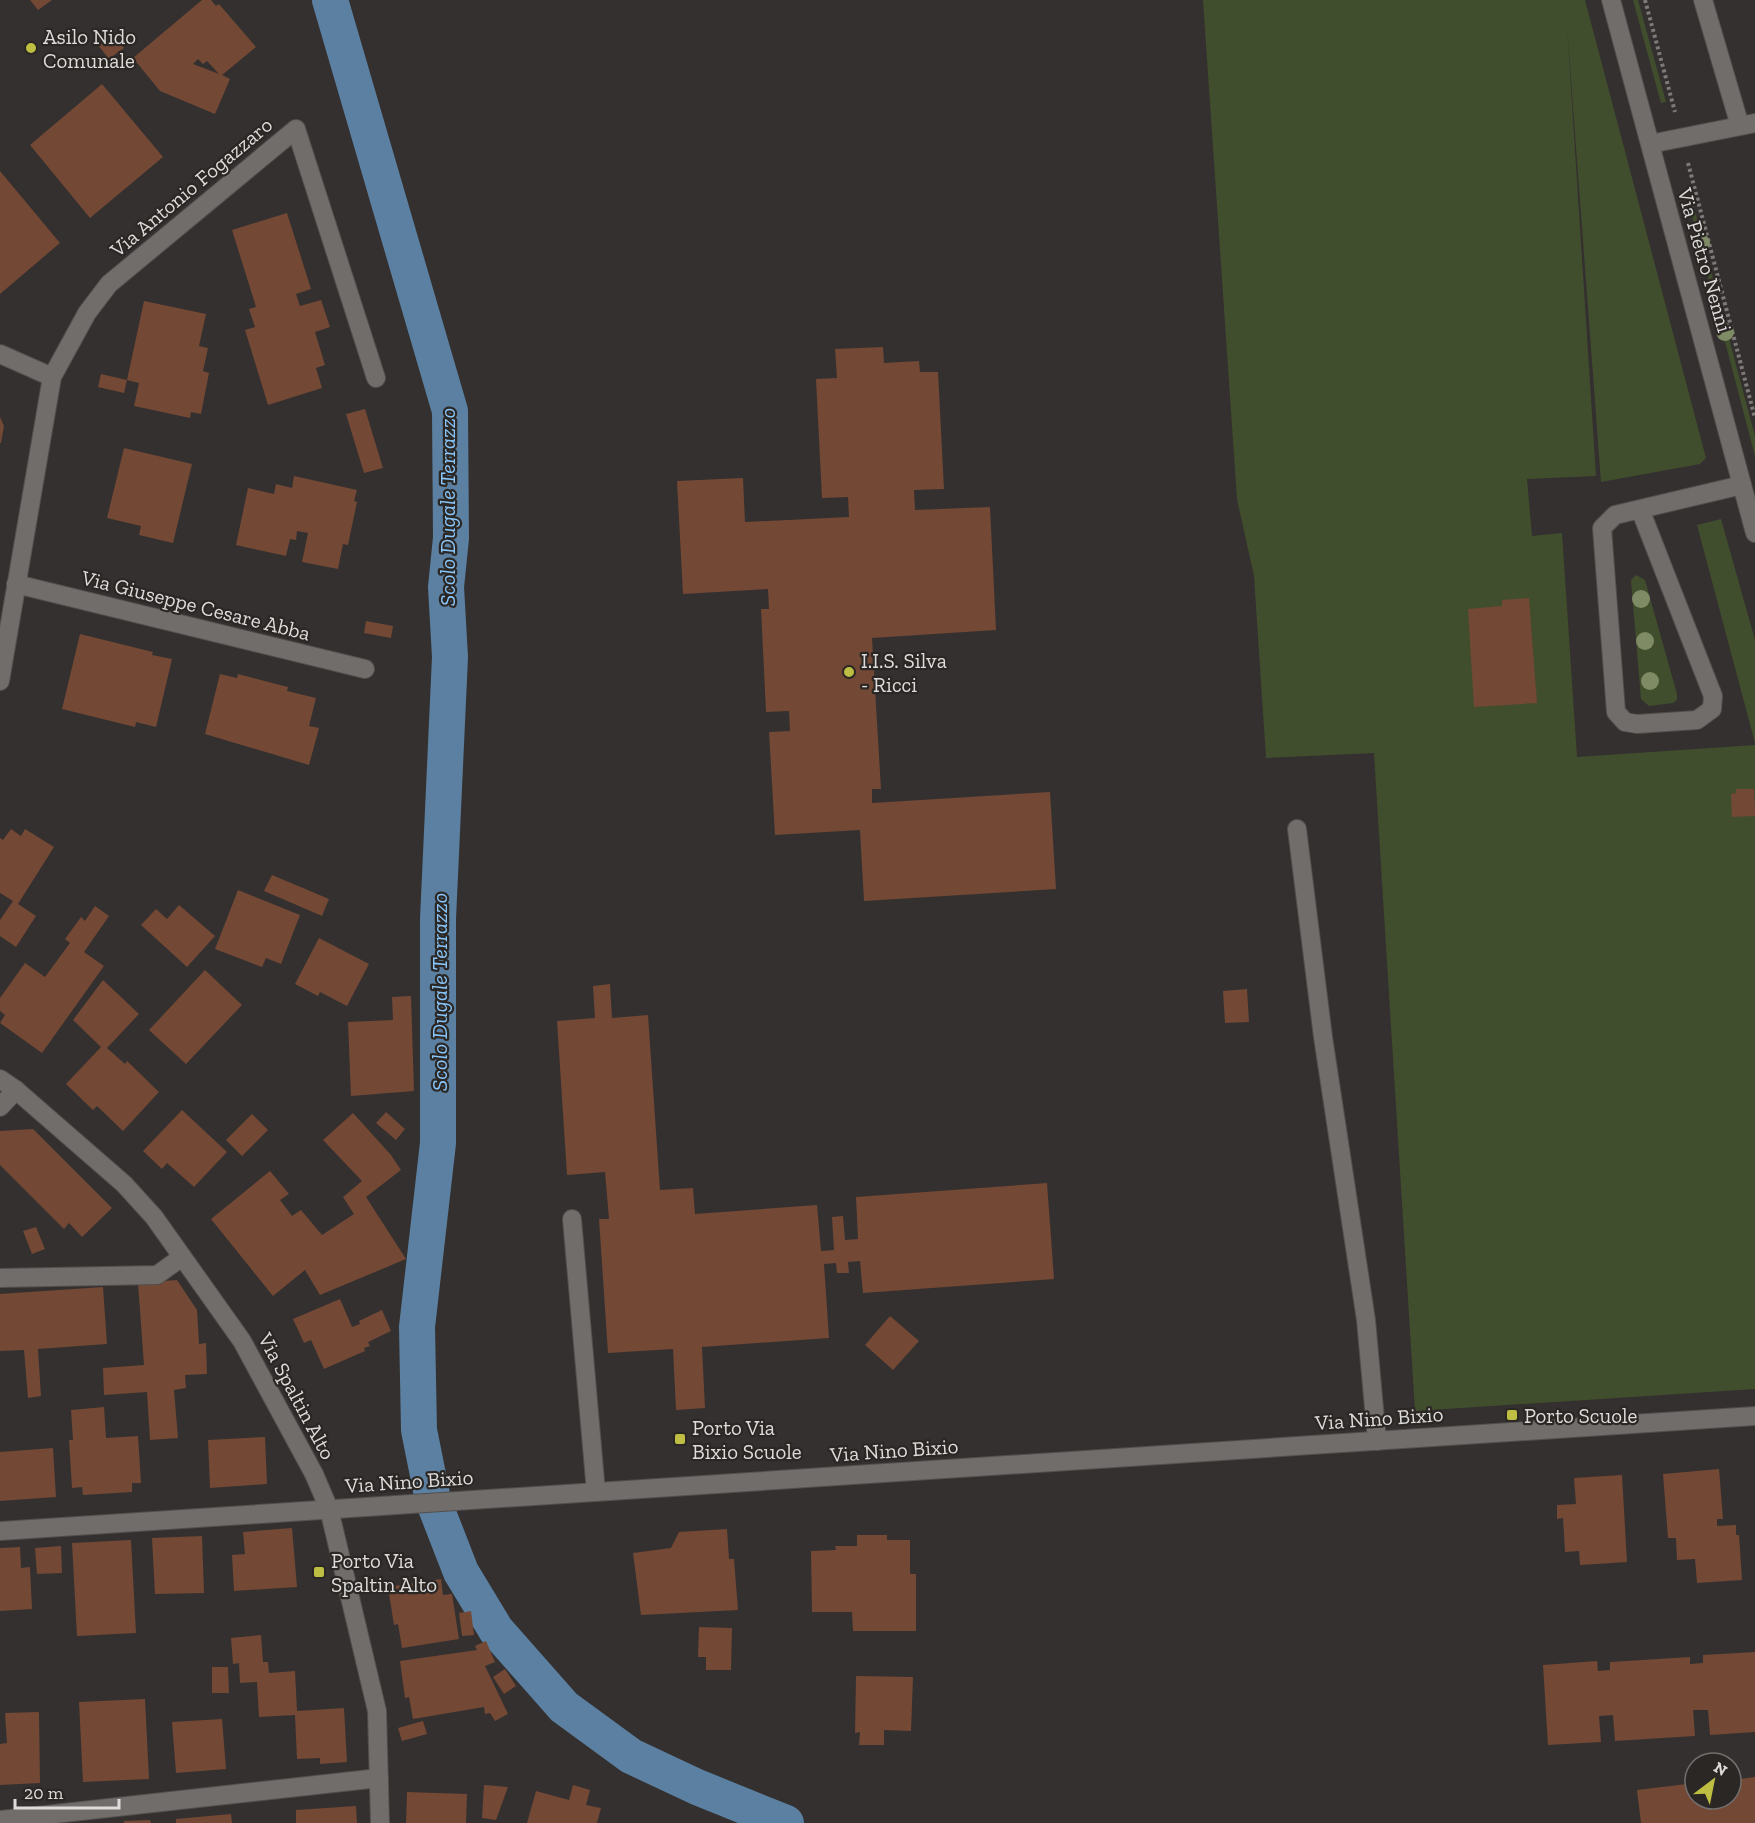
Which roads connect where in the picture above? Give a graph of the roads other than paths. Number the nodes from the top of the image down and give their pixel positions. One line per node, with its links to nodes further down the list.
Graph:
1 (1611, 0): 4 (street, Via Pietro Nenni)
2 (1703, 0): 3 (street)
3 (1747, 125): 4 (street)
4 (1650, 144): 8 (street, Via Pietro Nenni)
5 (0, 354): 6 (street)
6 (52, 377): 7 (street, Via Antonio Fogazzaro); 11 (street)
7 (376, 378)
8 (1747, 493): 9 (street); 10 (street, Via Pietro Nenni)
9 (1640, 509): 9 (street)
10 (1755, 533)
11 (16, 584): 12 (street, Via Giuseppe Cesare Abba); 13 (street)
12 (365, 669)
13 (0, 681)
14 (1297, 829): 22 (street)
15 (0, 1079): 16 (street, Via Spaltin Alto)
16 (16, 1090): 17 (street); 19 (street, Via Spaltin Alto)
17 (0, 1107)
18 (572, 1219): 23 (street)
19 (182, 1257): 20 (street); 24 (street, Via Spaltin Alto)
20 (0, 1278)
21 (1755, 1416): 22 (street, Via Nino Bixio)
22 (1377, 1441): 23 (street, Via Nino Bixio)
23 (596, 1492): 24 (street, Via Nino Bixio)
24 (329, 1509): 25 (street, Via Nino Bixio); 26 (street, Via Spaltin Alto)
25 (0, 1531)
26 (379, 1779): 27 (street); 28 (street, Via Spaltin Alto)
27 (0, 1820)
28 (380, 1823)

